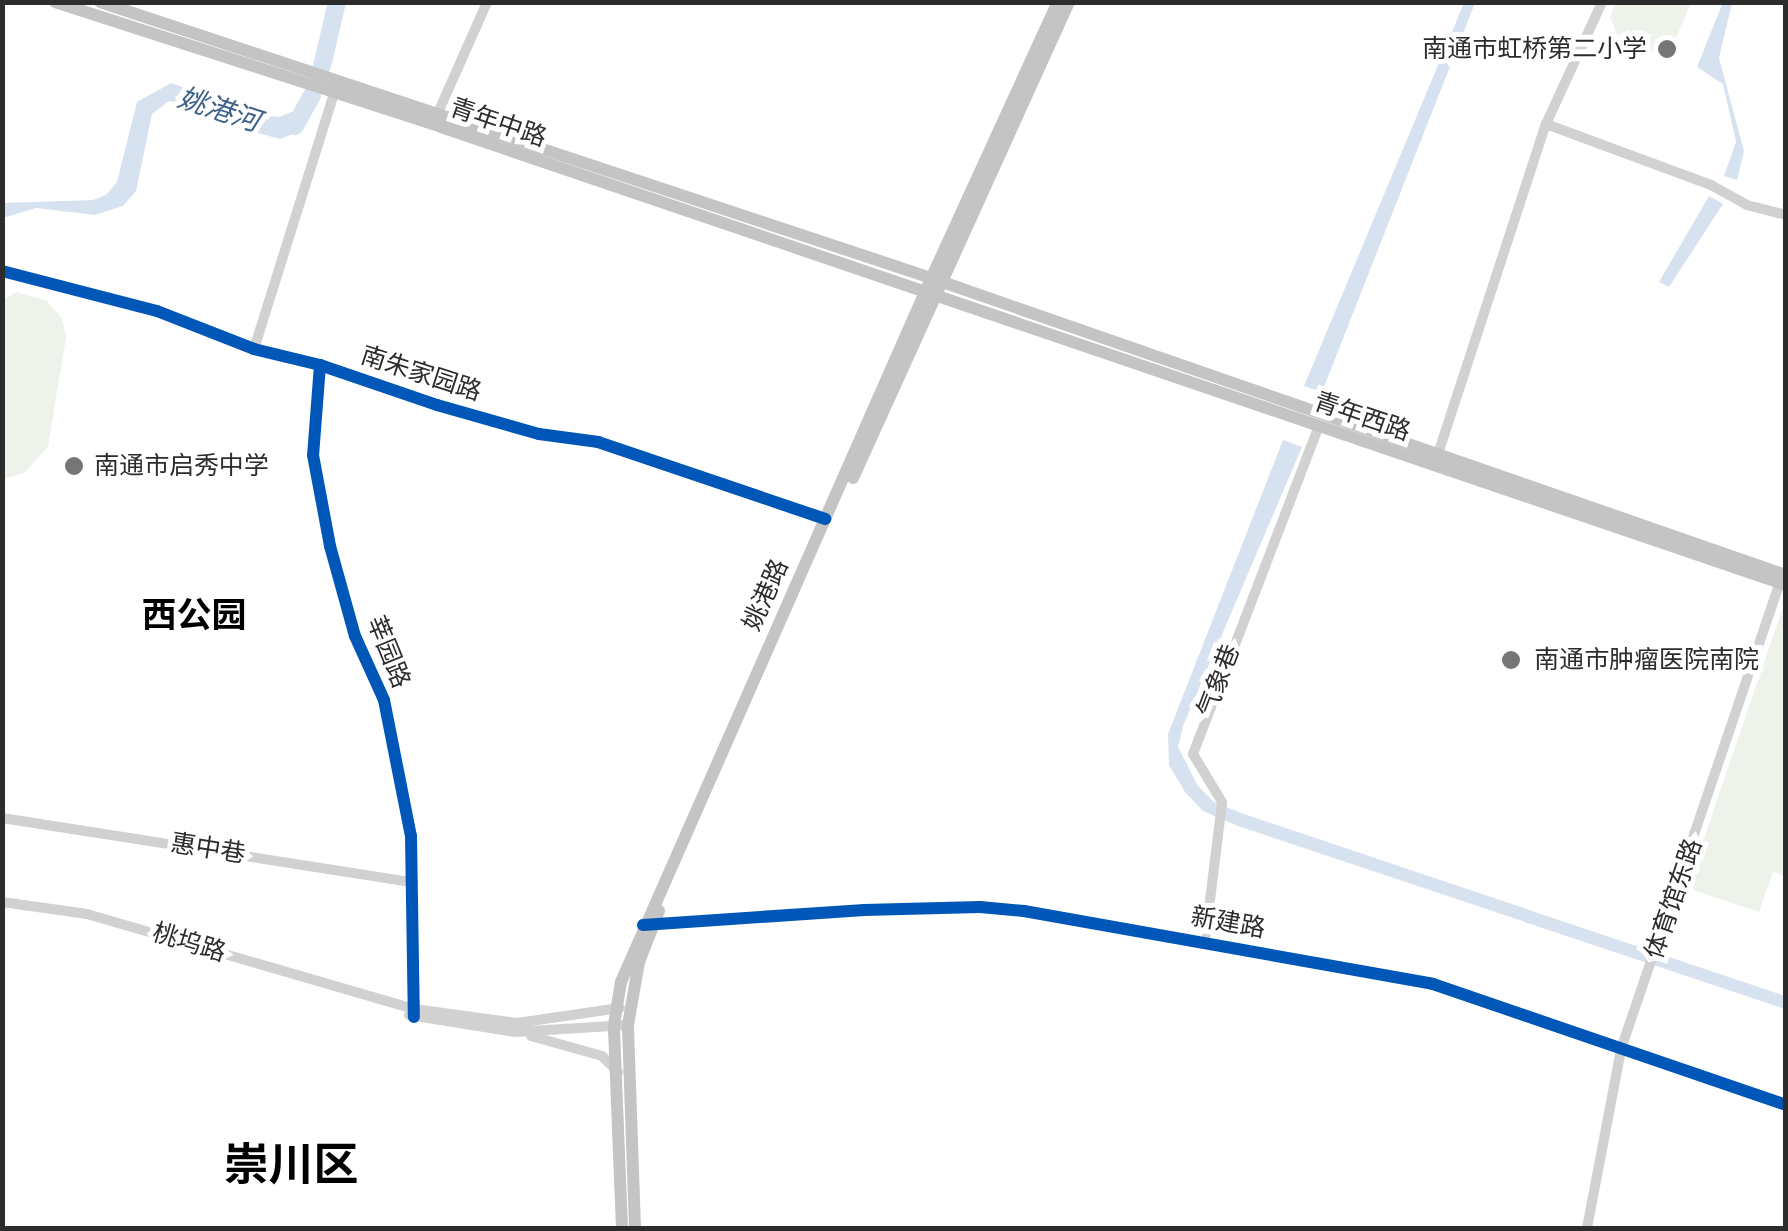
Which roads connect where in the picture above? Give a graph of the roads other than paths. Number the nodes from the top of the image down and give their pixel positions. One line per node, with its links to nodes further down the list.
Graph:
1 (55, 2): 7 (main road, 青年中路)
2 (100, 2): 7 (main road, 青年中路)
3 (487, 2): 8 (street)
4 (1058, 2): 12 (main road, 姚港路)
5 (1069, 2): 12 (main road, 姚港路)
6 (1602, 2): 9 (street)
7 (336, 86): 8 (main road, 青年中路); 12 (main road, 青年中路); 13 (street)
8 (437, 114): 12 (main road, 青年中路)
9 (1546, 124): 10 (street); 16 (street)
10 (1786, 215)
11 (2, 270): 13 (street, 南朱家园路)
12 (935, 287): 15 (main road, 青年西路); 16 (main road, 青年西路); 17 (main road, 姚港路); 22 (main road, 姚港路)
13 (254, 349): 14 (street, 南朱家园路)
14 (320, 366): 17 (street, 南朱家园路); 20 (street, 莘园路)
15 (1319, 426): 16 (main road, 青年西路); 23 (street, 气象巷)
16 (1436, 461): 18 (main road, 青年西路)
17 (825, 519): 22 (main road, 姚港路)
18 (1783, 579): 28 (street, 体育馆东路)
19 (2, 818): 20 (street, 惠中巷)
20 (413, 882): 25 (street, 莘园路)
21 (2, 902): 25 (street, 桃坞路)
22 (648, 924): 23 (street, 新建路); 24 (main road, 姚港路)
23 (1204, 941): 28 (street, 新建路)
24 (622, 1008): 25 (street, 桃坞路); 26 (main road, 姚港路)
25 (414, 1013): 27 (street, 桃坞路)
26 (621, 1025): 27 (street, 桃坞路); 29 (main road, 姚港路); 32 (main road, 姚港路)
27 (515, 1032): 29 (street)
28 (1621, 1049): 30 (street, 新建路); 33 (street, 体育馆东路)
29 (618, 1072): 31 (main road, 姚港路)
30 (1786, 1104)
31 (622, 1228)
32 (635, 1228)
33 (1586, 1228)

